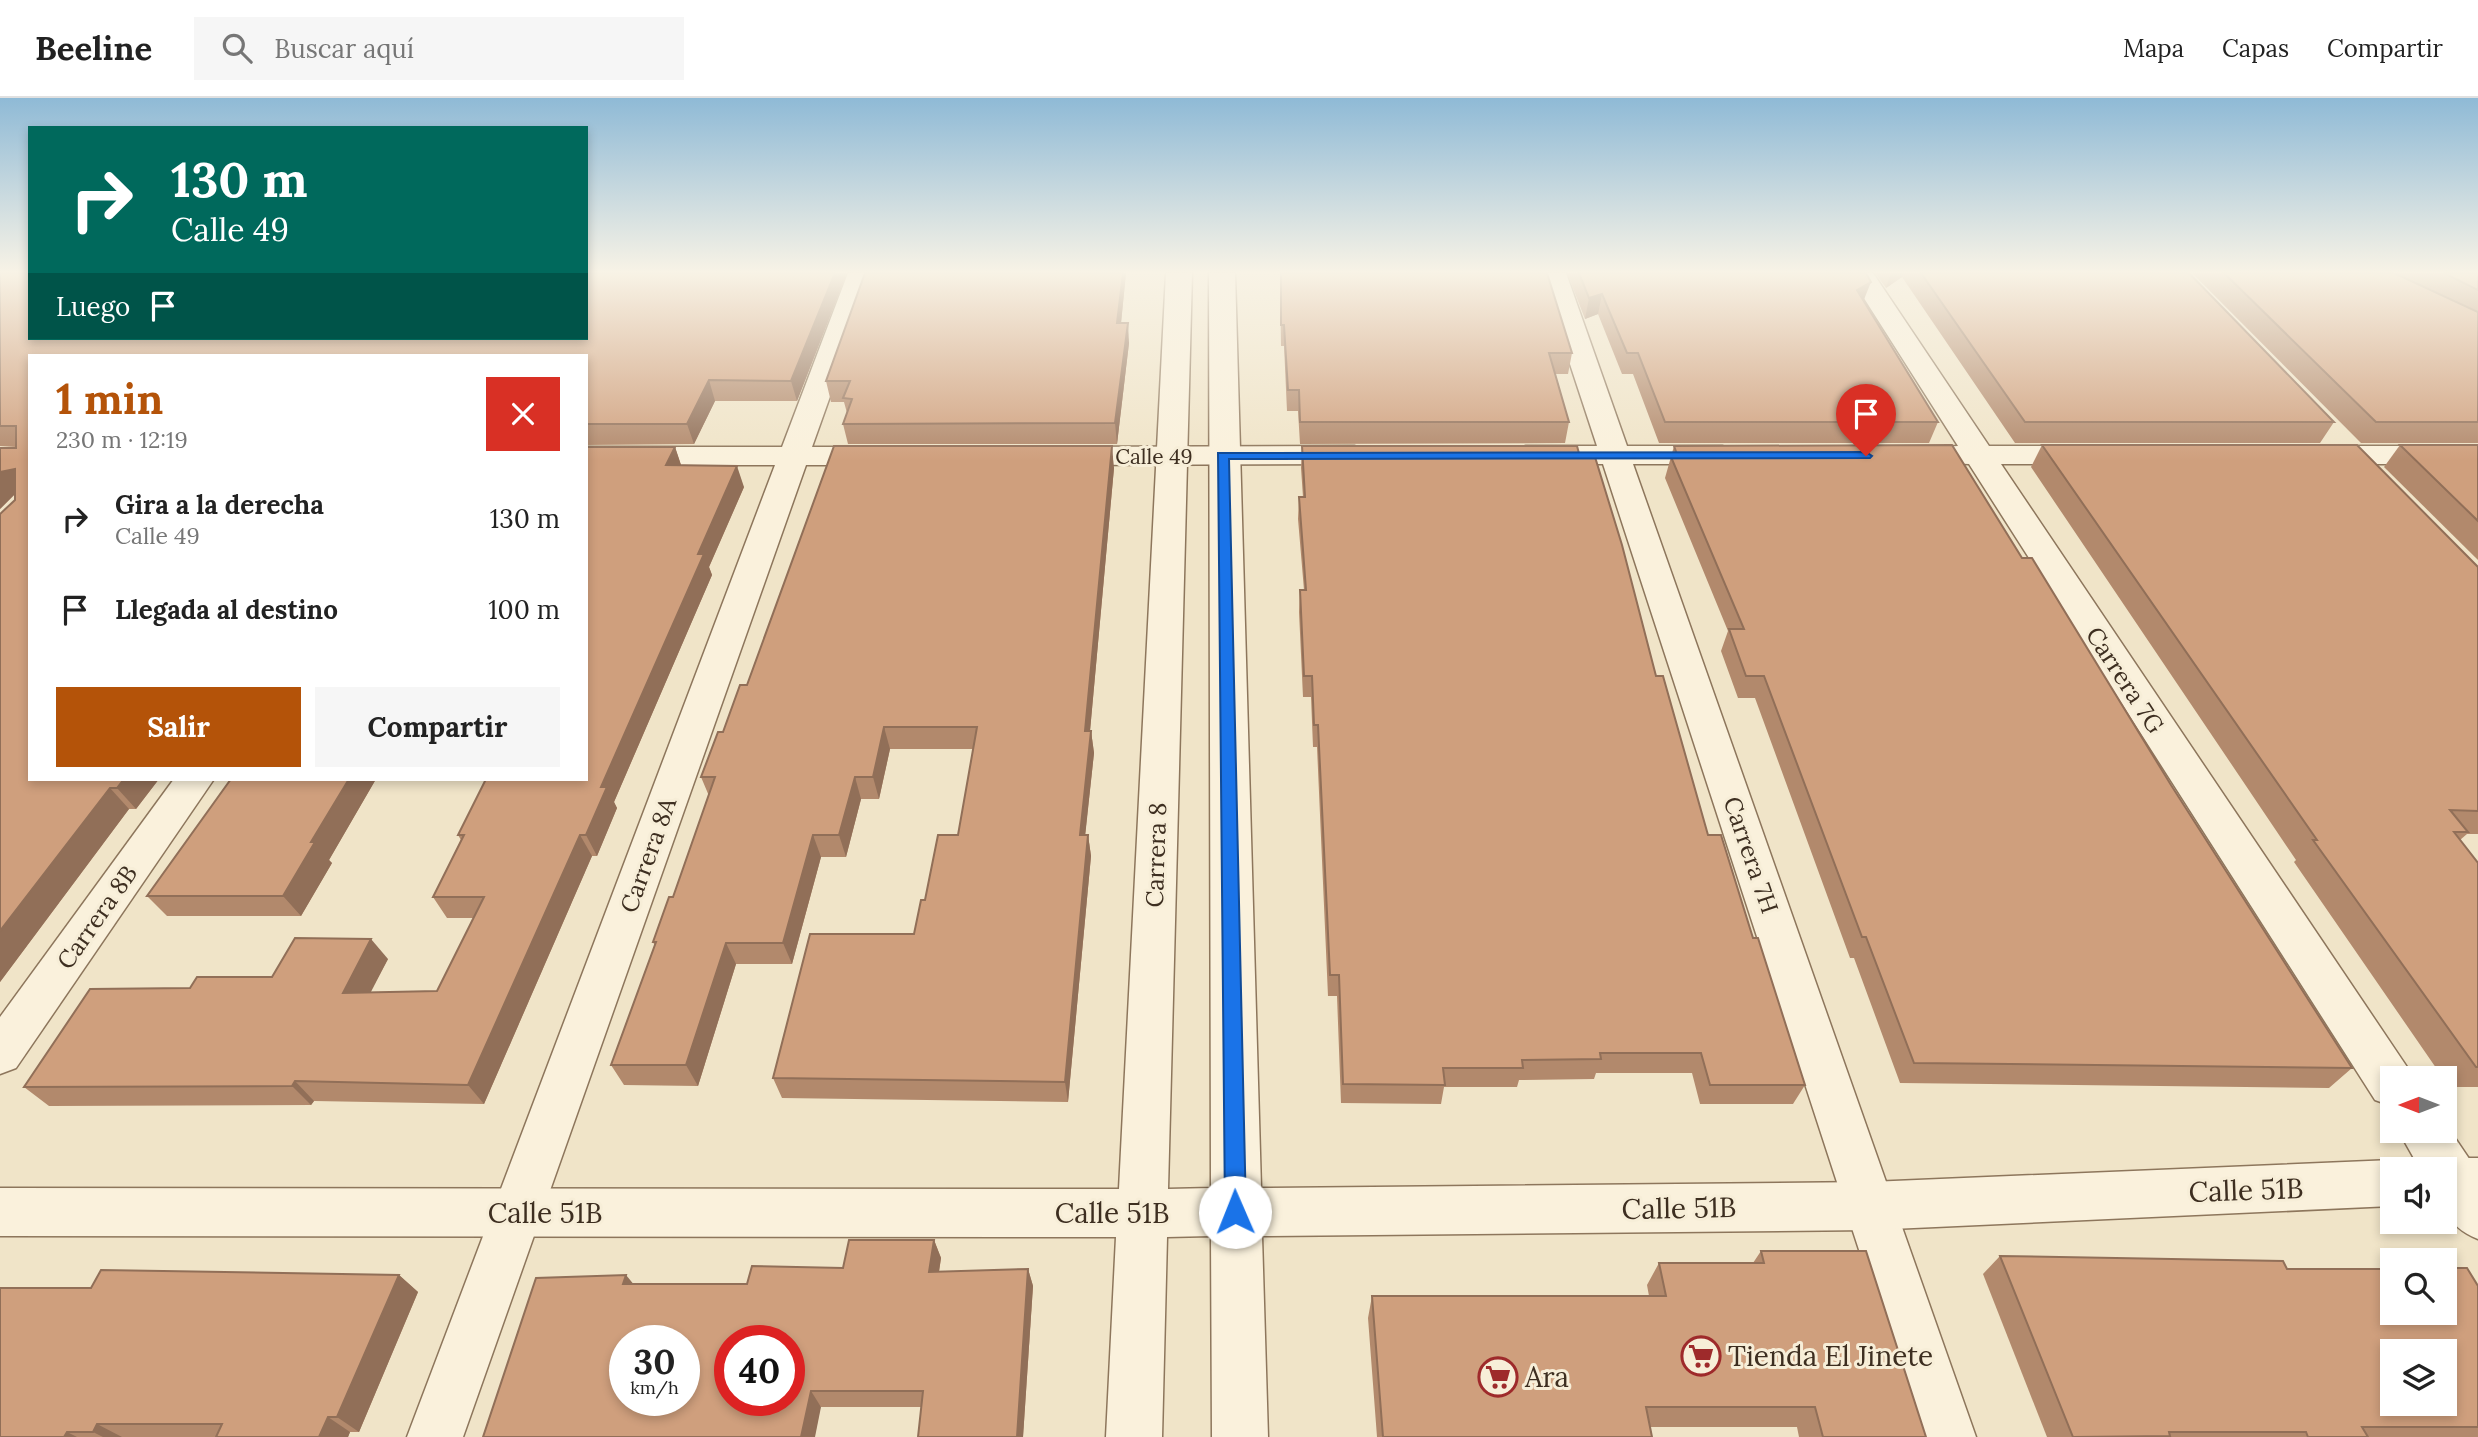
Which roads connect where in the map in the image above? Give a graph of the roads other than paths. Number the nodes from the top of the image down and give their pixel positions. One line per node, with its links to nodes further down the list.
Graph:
1 (838, 335): 8 (street, Carrera 8A)
2 (1176, 335): 11 (street, Carrera 8)
3 (1222, 335): 12 (street)
4 (1574, 335): 15 (street, Carrera 7H)
5 (1900, 335): 18 (street, Carrera 7G)
6 (2325, 427): 21 (street)
7 (588, 456): 8 (street)
8 (794, 456): 9 (street); 33 (street, Carrera 8A)
9 (905, 456)
10 (1031, 456): 11 (street, Calle 49)
11 (1170, 456): 12 (street, Calle 49); 34 (street, Carrera 8)
12 (1222, 456): 13 (street, Calle 49); 32 (street)
13 (1385, 456)
14 (1493, 456): 15 (street)
15 (1615, 456): 16 (street); 30 (street, Carrera 7H)
16 (1754, 456)
17 (1879, 456): 18 (street)
18 (1977, 456): 19 (street); 26 (street, Carrera 7G)
19 (2116, 456)
20 (2284, 456): 21 (street)
21 (2354, 456): 22 (street); 23 (street)
22 (2478, 456)
23 (2382, 485)
24 (194, 781): 25 (street, Carrera 8B)
25 (0, 1054)
26 (2380, 1067)
27 (2431, 1143): 29 (street)
28 (2380, 1184): 30 (street, Calle 51B)
29 (2464, 1189)
30 (1870, 1206): 32 (street, Calle 51B); 38 (street, Carrera 7H)
31 (0, 1212): 33 (street, Calle 51B)
32 (1235, 1212): 34 (street, Calle 51B); 37 (street)
33 (519, 1213): 34 (street, Calle 51B); 35 (street, Carrera 8A)
34 (1142, 1213): 36 (street, Carrera 8)
35 (435, 1437)
36 (1134, 1437)
37 (1240, 1437)
38 (1948, 1437)

